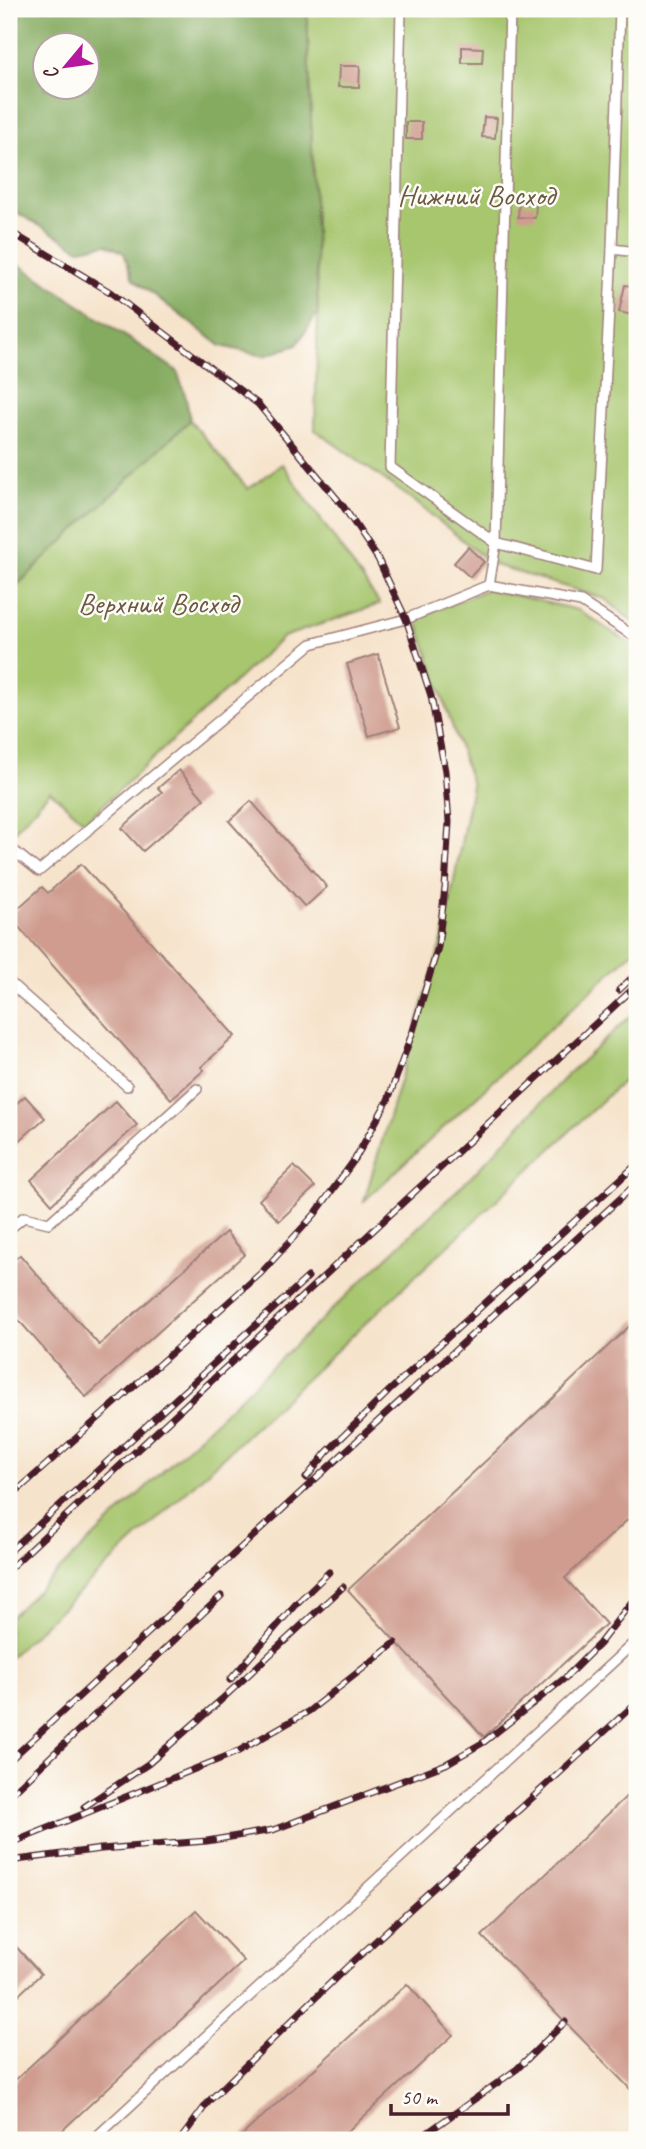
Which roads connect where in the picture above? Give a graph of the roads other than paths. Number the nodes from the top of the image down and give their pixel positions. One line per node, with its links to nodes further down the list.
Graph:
1 (401, 9): 6 (lane)
2 (510, 9): 6 (lane)
3 (620, 9): 4 (lane)
4 (612, 249): 5 (lane); 6 (lane)
5 (637, 252)
6 (496, 543): 7 (lane)
7 (489, 585): 8 (lane); 9 (lane)
8 (637, 638)
9 (9, 847)
10 (9, 982): 11 (lane)
11 (127, 1086)
12 (197, 1089): 13 (lane)
13 (9, 1229)
14 (637, 1640): 15 (lane)
15 (93, 2140)

